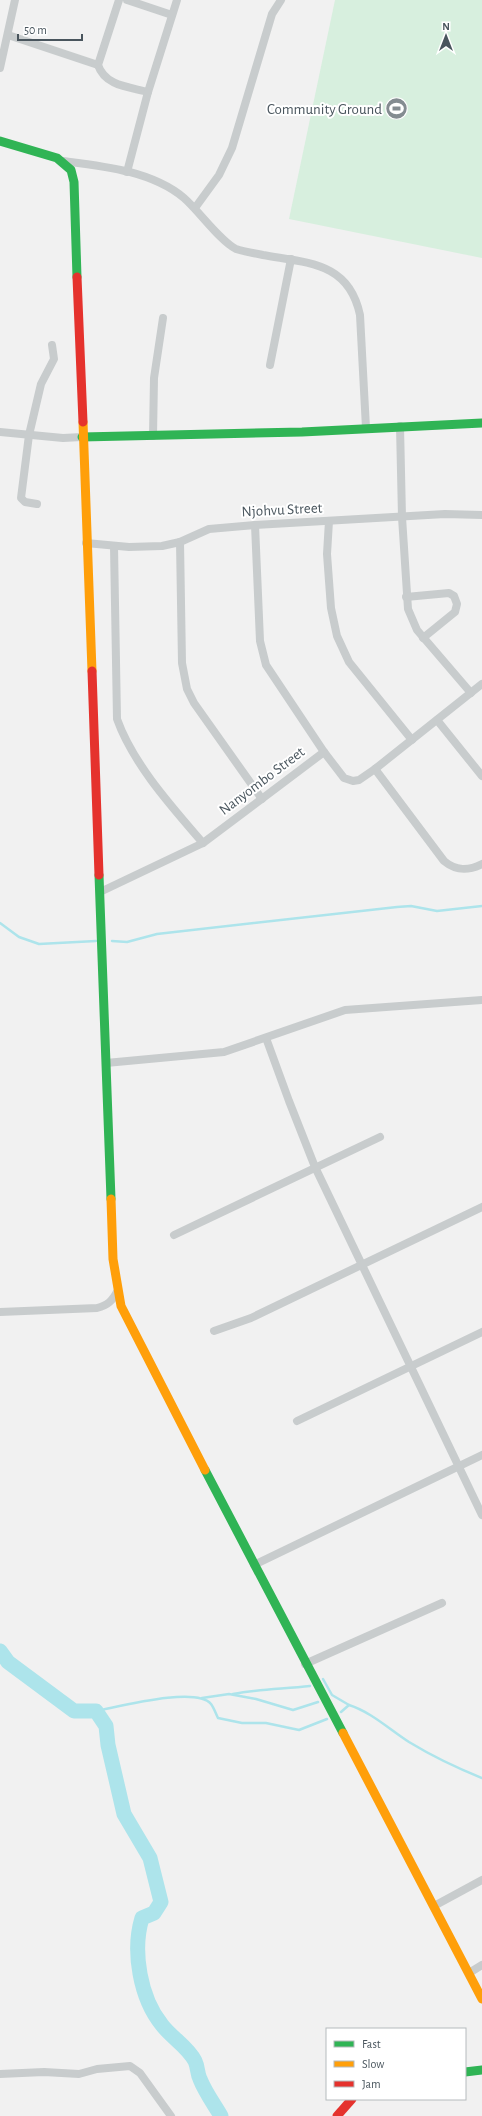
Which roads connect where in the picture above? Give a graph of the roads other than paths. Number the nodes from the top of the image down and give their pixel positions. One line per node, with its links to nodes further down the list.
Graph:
1 (15, 0): 7 (street)
2 (119, 0): 8 (street)
3 (127, 0): 6 (street)
4 (176, 0): 6 (street)
5 (281, 0): 14 (street)
6 (172, 15): 10 (street)
7 (8, 35): 8 (street); 9 (street)
8 (98, 65): 10 (street)
9 (0, 68)
10 (148, 92): 13 (street)
11 (0, 141): 12 (street)
12 (63, 161): 13 (street); 25 (street)
13 (127, 172): 14 (street)
14 (195, 208): 15 (street)
15 (291, 259): 18 (street); 21 (street)
16 (163, 318): 24 (street)
17 (52, 344): 23 (street)
18 (270, 365)
19 (482, 423): 20 (street)
20 (400, 426): 21 (street); 28 (street)
21 (366, 428): 24 (street)
22 (0, 432): 23 (street)
23 (29, 435): 25 (street); 26 (street)
24 (153, 436): 25 (street)
25 (82, 437): 32 (street)
26 (37, 504)
27 (482, 515): 28 (street, Njohvu Street)
28 (402, 517): 29 (street, Njohvu Street); 34 (street)
29 (329, 521): 30 (street, Njohvu Street); 39 (street)
30 (255, 525): 31 (street, Njohvu Street); 40 (street)
31 (180, 542): 33 (street, Njohvu Street); 43 (street)
32 (86, 543): 33 (street, Njohvu Street); 46 (street)
33 (114, 546): 44 (street)
34 (406, 597): 35 (street); 35 (street)
35 (424, 638): 37 (street)
36 (482, 684): 37 (street, Nanyombo Street)
37 (471, 693): 38 (street, Nanyombo Street)
38 (437, 720): 39 (street, Nanyombo Street); 42 (street)
39 (412, 740): 41 (street, Nanyombo Street)
40 (324, 752): 41 (street, Nanyombo Street); 43 (street, Nanyombo Street)
41 (375, 769): 45 (street)
42 (482, 776)
43 (262, 799): 44 (street, Nanyombo Street)
44 (203, 843): 46 (street, Nanyombo Street)
45 (482, 864)
46 (100, 892): 49 (street)
47 (482, 1000): 48 (street)
48 (266, 1038): 49 (street); 51 (street)
49 (106, 1063): 55 (street)
50 (380, 1137): 51 (street)
51 (315, 1167): 53 (street); 54 (street)
52 (482, 1207): 54 (street)
53 (174, 1235)
54 (363, 1266): 57 (street); 59 (street)
55 (118, 1292): 56 (street); 64 (street)
56 (0, 1312)
57 (214, 1331)
58 (482, 1332): 59 (street)
59 (411, 1366): 60 (street); 62 (street)
60 (297, 1421)
61 (482, 1455): 62 (street)
62 (460, 1465): 63 (street); 64 (street)
63 (482, 1515)
64 (254, 1565): 66 (street)
65 (442, 1603): 66 (street)
66 (306, 1664): 68 (street)
67 (482, 1880): 68 (street)
68 (434, 1906): 70 (street)
69 (482, 1965): 70 (street)
70 (469, 1973): 71 (street)
71 (482, 1998)
72 (482, 2070): 73 (street)
73 (466, 2072)
74 (0, 2074): 76 (street)
75 (351, 2100): 77 (street)
76 (171, 2116)
77 (337, 2116)

